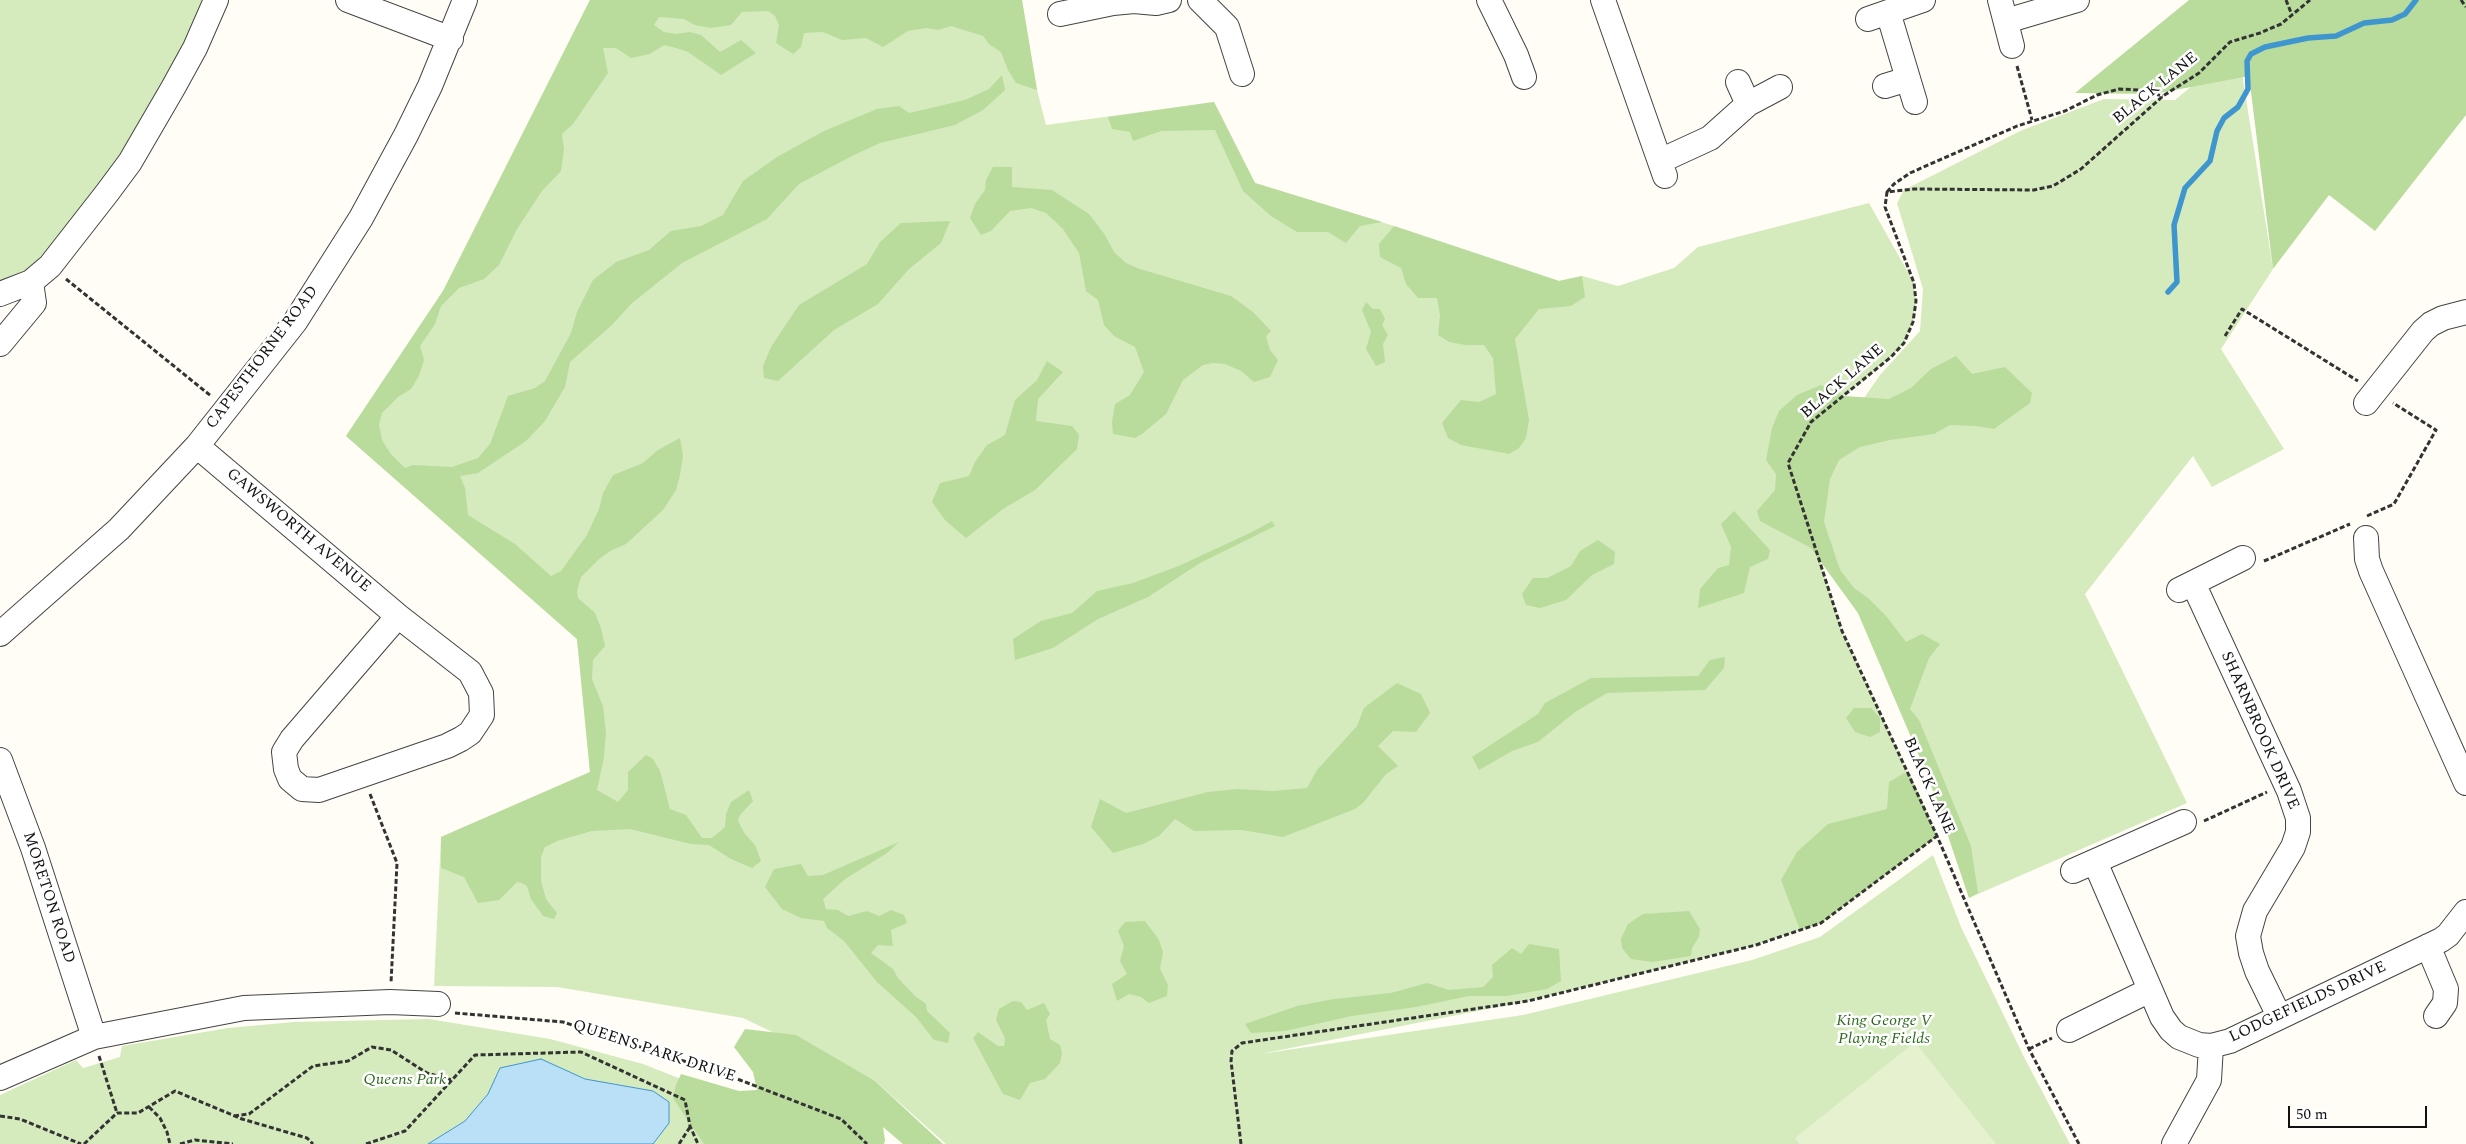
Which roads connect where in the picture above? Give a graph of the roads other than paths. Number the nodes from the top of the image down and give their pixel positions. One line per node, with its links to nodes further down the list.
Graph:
1 (216, 0): 22 (street)
2 (348, 0): 12 (street)
3 (465, 0): 12 (street, CAPESTHORNE ROAD)
4 (1170, 0): 11 (street)
5 (1200, 0): 14 (street)
6 (1490, 0): 15 (street)
7 (1602, 0): 21 (street)
8 (1923, 0): 16 (street)
9 (2071, 1): 10 (street)
10 (2003, 10): 13 (street)
11 (1060, 14)
12 (451, 39): 27 (street, CAPESTHORNE ROAD)
13 (2012, 46)
14 (1242, 74)
15 (1524, 78)
16 (1908, 79): 18 (street); 20 (street)
17 (1738, 82): 21 (street)
18 (1886, 86)
19 (1780, 87): 21 (street)
20 (1916, 102)
21 (1748, 104)
22 (31, 282): 23 (street); 25 (street)
23 (0, 294)
24 (2466, 312): 26 (street)
25 (0, 344)
26 (2371, 398)
27 (197, 446): 30 (street, GAWSWORTH AVENUE); 31 (street, CAPESTHORNE ROAD)
28 (2366, 538): 33 (street)
29 (2243, 558): 41 (street, SHARNBROOK DRIVE)
30 (398, 616): 30 (street, GAWSWORTH AVENUE)
31 (0, 634)
32 (0, 760): 44 (street, MORETON ROAD)
33 (2466, 783)
34 (2184, 822): 35 (street)
35 (2095, 862): 36 (street); 39 (street, LODGEFIELDS DRIVE)
36 (2074, 871)
37 (2466, 911): 38 (street, LODGEFIELDS DRIVE)
38 (2428, 946): 41 (street, LODGEFIELDS DRIVE); 42 (street)
39 (2150, 990): 43 (street); 45 (street, LODGEFIELDS DRIVE)
40 (433, 1004): 44 (street)
41 (2279, 1016): 45 (street, LODGEFIELDS DRIVE)
42 (2436, 1016)
43 (2068, 1030)
44 (94, 1037): 46 (street)
45 (2210, 1046): 47 (street)
46 (0, 1078)
47 (2174, 1144)

